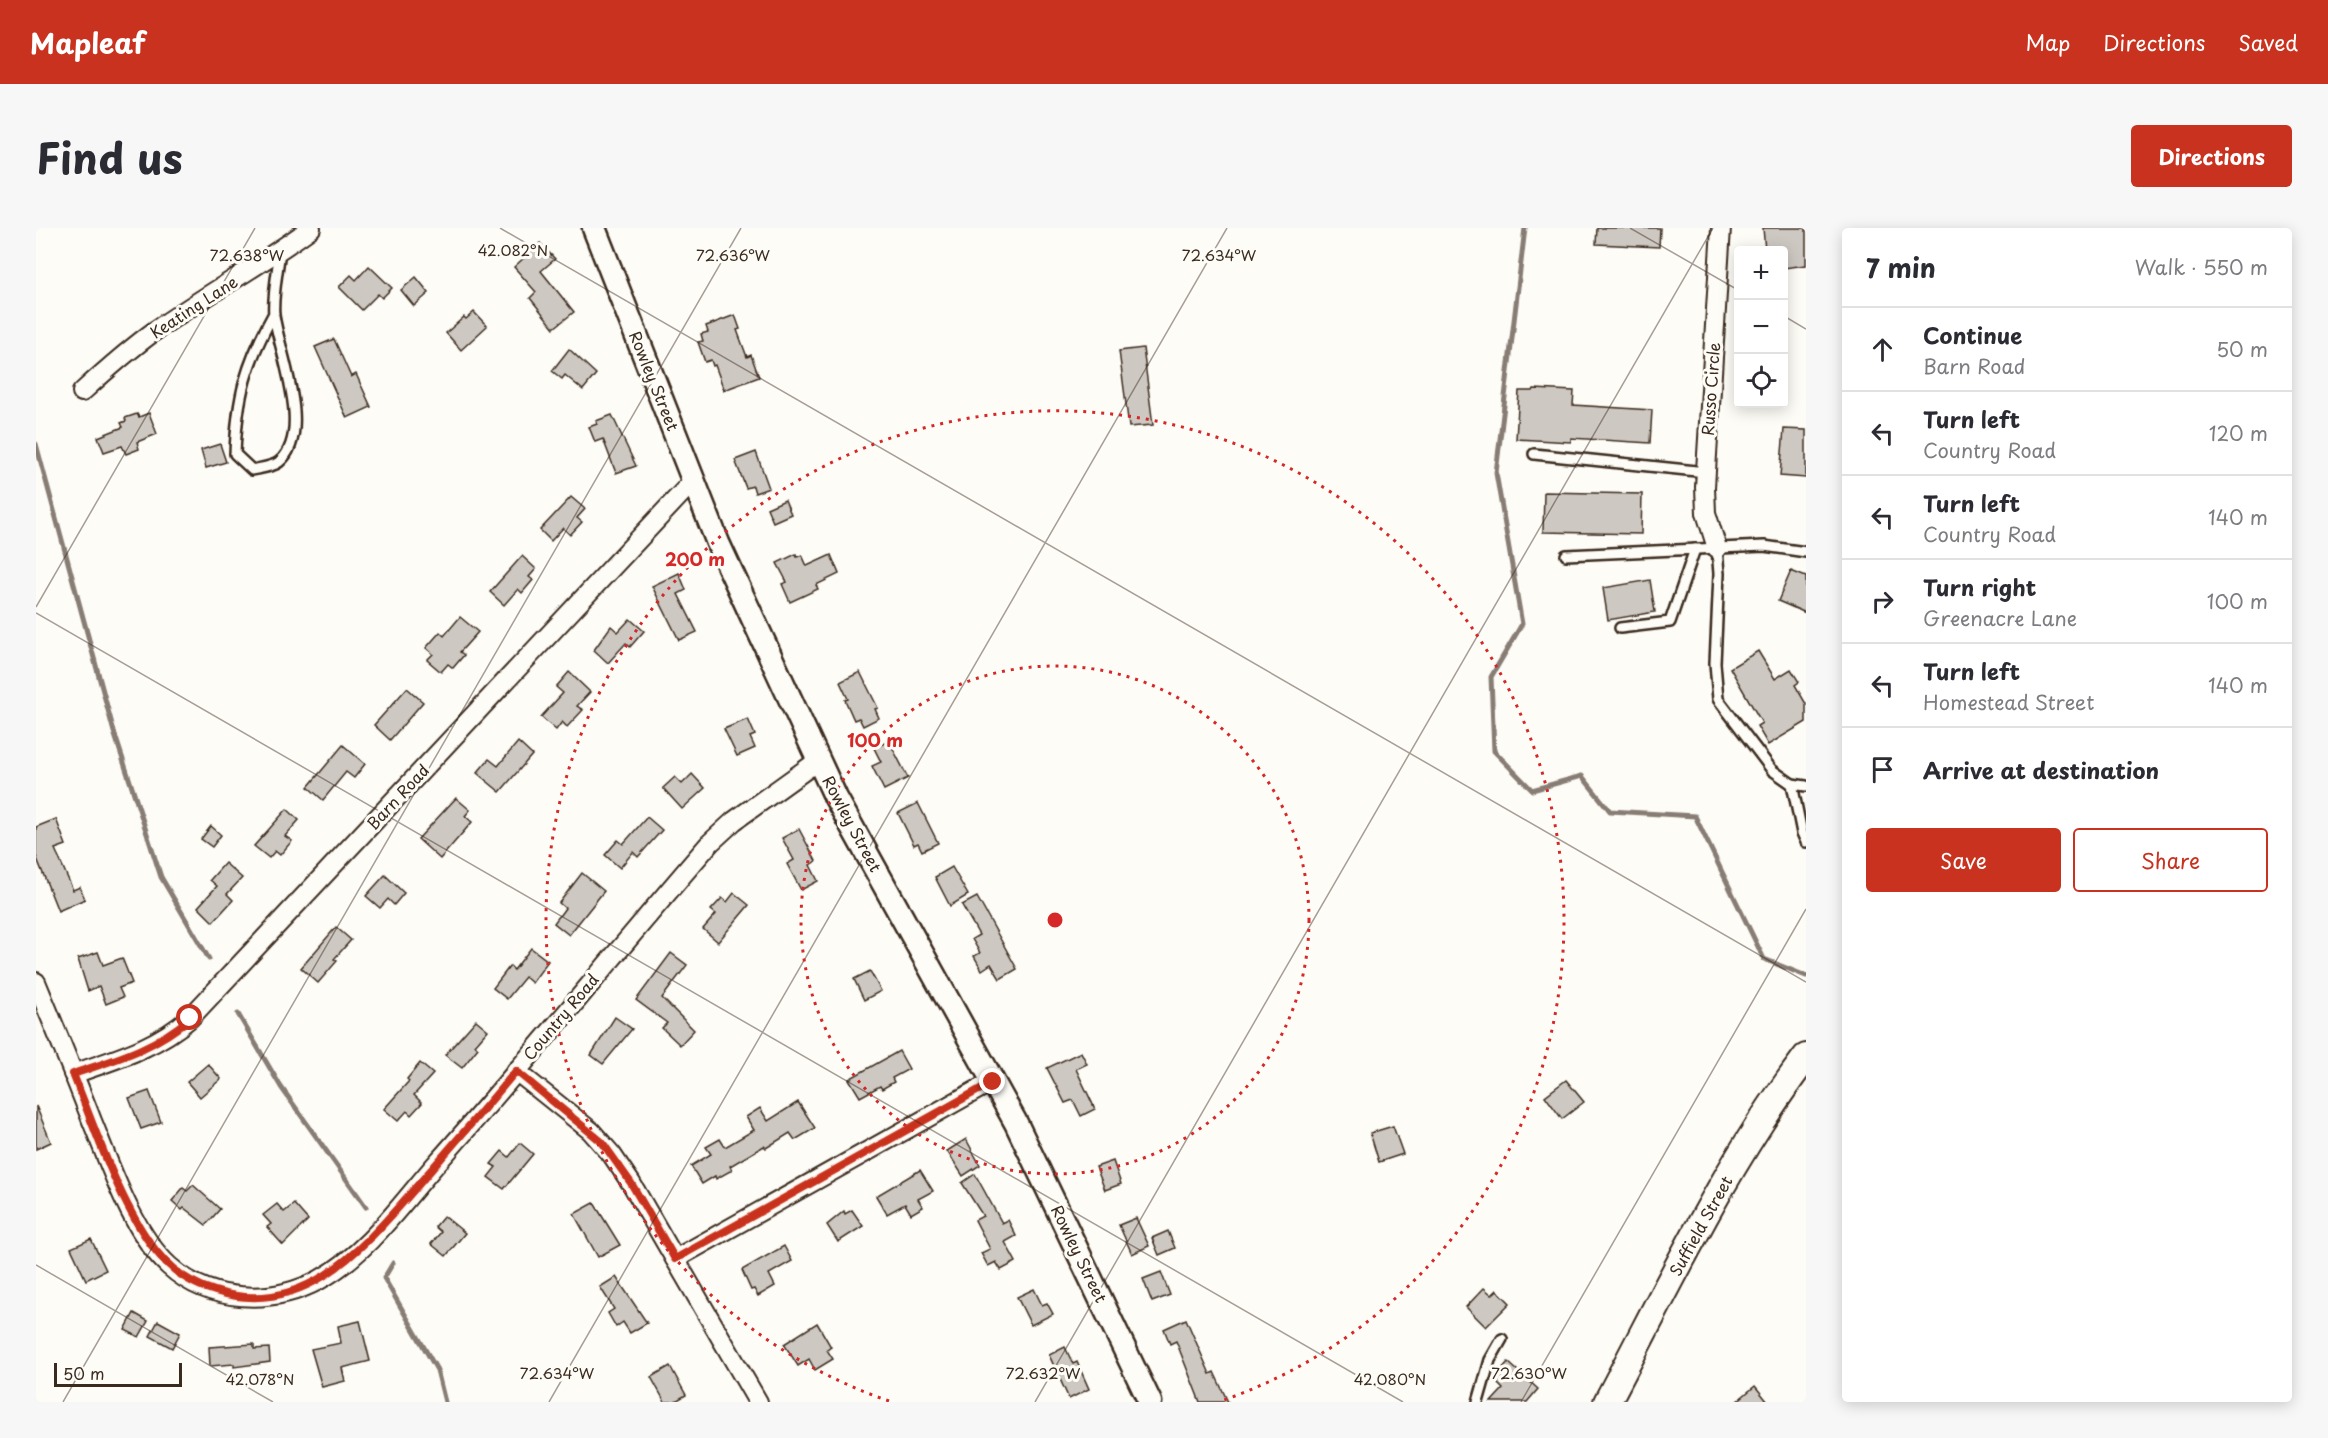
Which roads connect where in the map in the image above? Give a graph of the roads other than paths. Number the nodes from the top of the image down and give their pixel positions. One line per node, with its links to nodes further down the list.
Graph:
1 (310, 228): 4 (street, Keating Lane)
2 (594, 228): 9 (street, Rowley Street)
3 (1721, 228): 8 (street, Russo Circle)
4 (280, 250): 5 (lane); 6 (street, Keating Lane)
5 (274, 313): 5 (lane)
6 (82, 392)
7 (1534, 454): 8 (lane)
8 (1706, 472): 10 (street, Russo Circle)
9 (694, 480): 15 (street, Rowley Street); 22 (street, Barn Road)
10 (1717, 548): 11 (lane); 12 (lane); 16 (lane)
11 (1695, 549): 13 (lane); 14 (lane)
12 (1806, 552)
13 (1566, 555)
14 (1620, 628)
15 (819, 760): 21 (street, Country Road); 23 (street, Rowley Street)
16 (1792, 784): 17 (lane); 18 (lane)
17 (1806, 786)
18 (1806, 842)
19 (36, 982): 22 (street, Country Road)
20 (1806, 1057): 29 (main road, Suffield Street)
21 (516, 1071): 22 (street, Country Road); 24 (street)
22 (73, 1074)
23 (993, 1082): 24 (street); 27 (street, Rowley Street)
24 (675, 1259): 26 (street)
25 (1502, 1339): 28 (lane)
26 (758, 1402)
27 (1150, 1402)
28 (1478, 1402)
29 (1607, 1402)

